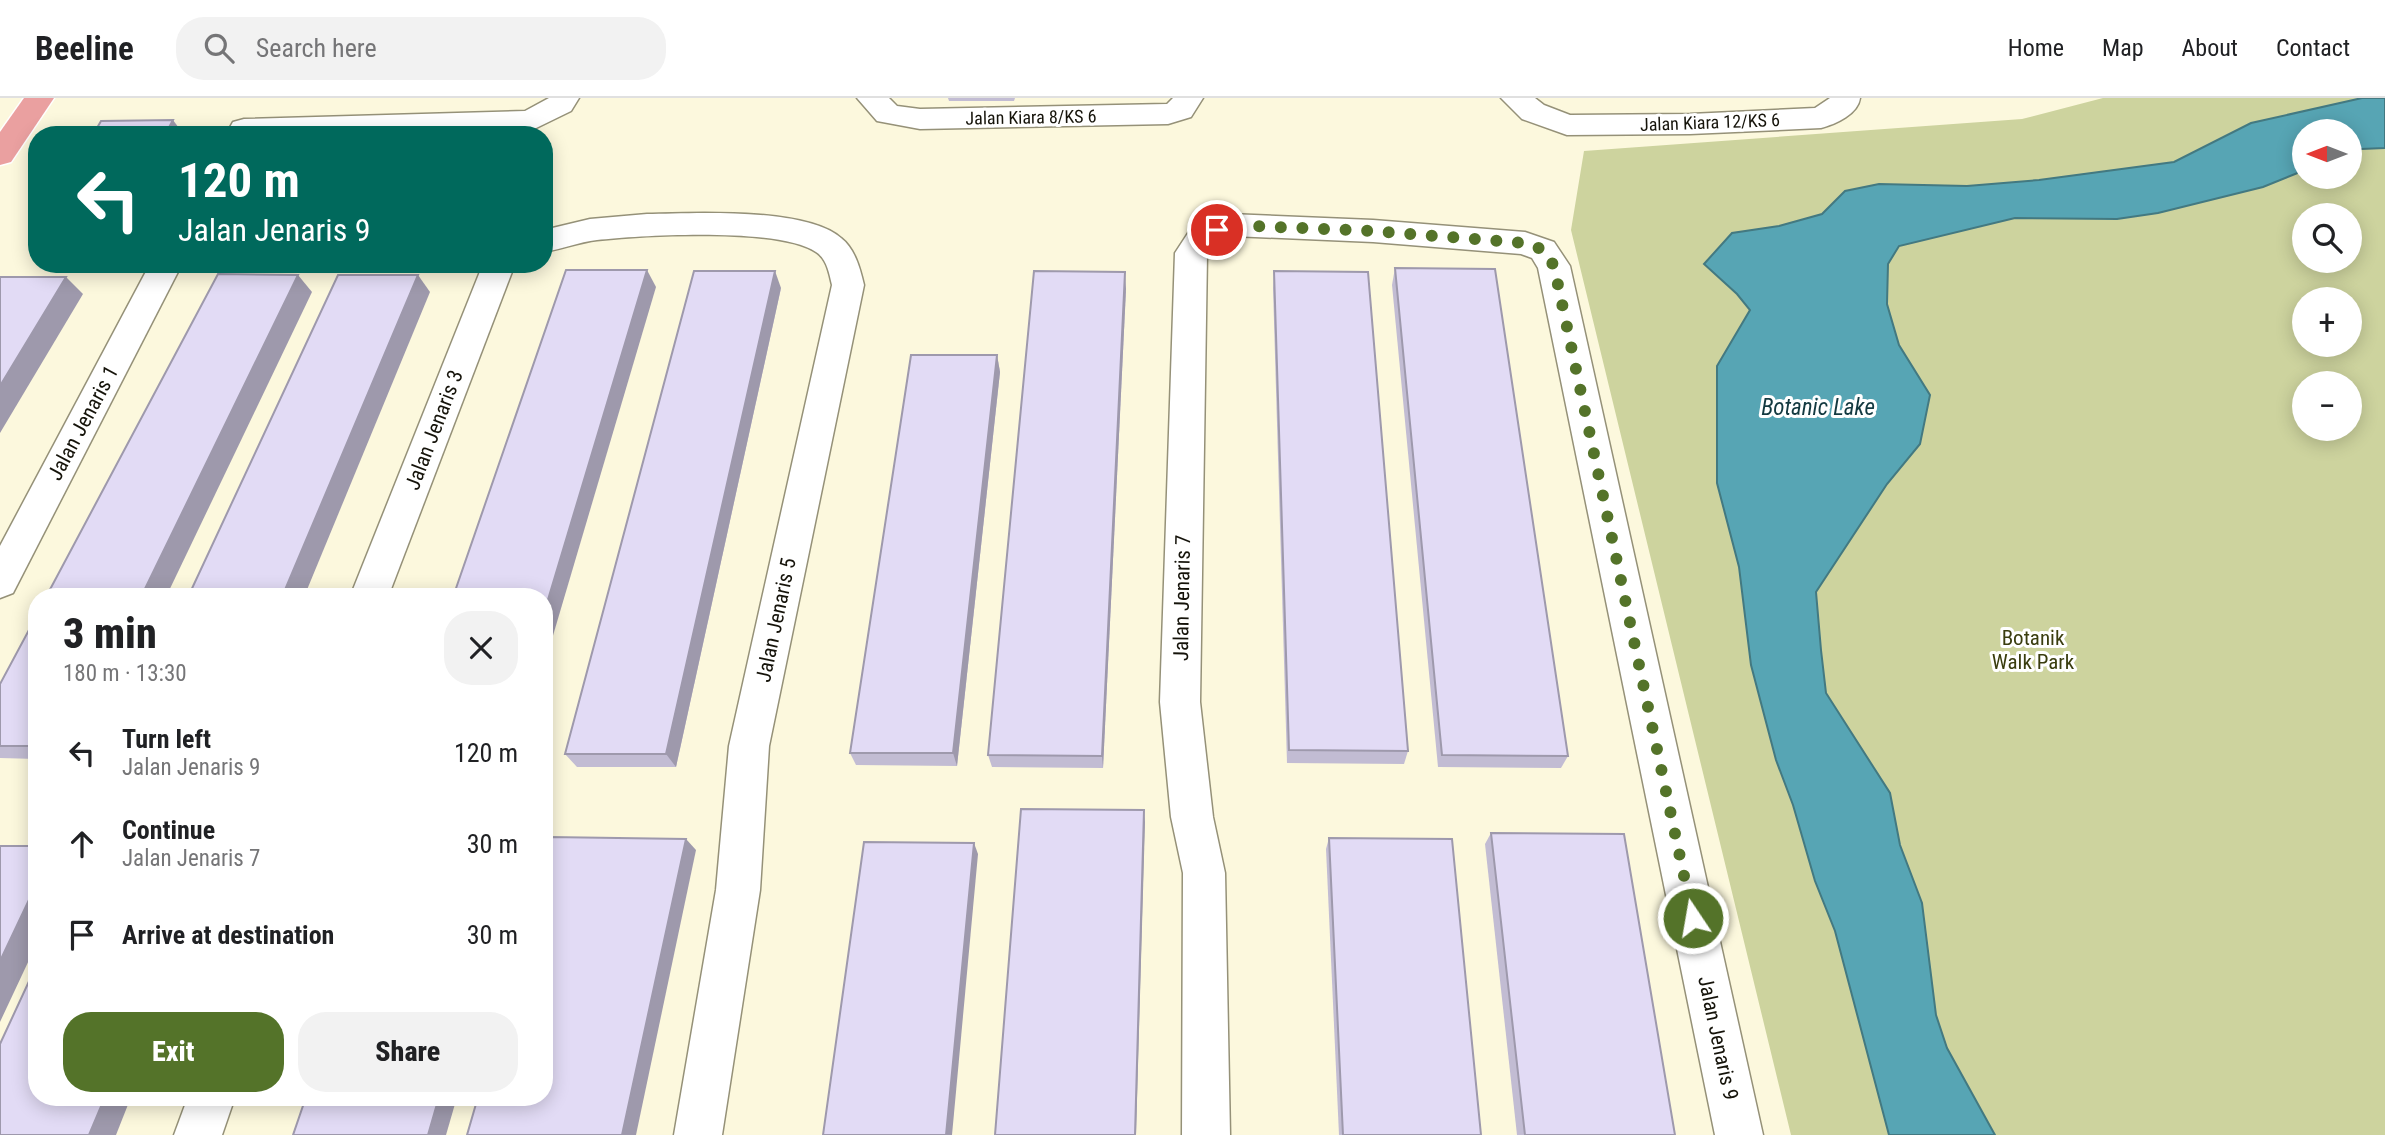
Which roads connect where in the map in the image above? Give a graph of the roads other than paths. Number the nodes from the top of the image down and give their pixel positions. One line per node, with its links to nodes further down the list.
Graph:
1 (39, 98): 10 (main road)
2 (261, 98): 8 (street)
3 (564, 98): 9 (street)
4 (1188, 98): 7 (street, Jalan Kiara 8/KS 6)
5 (1516, 98): 6 (street, Jalan Kiara 12/KS 6)
6 (1845, 98)
7 (872, 99)
8 (245, 126)
9 (399, 126)
10 (0, 155)
11 (1373, 231): 20 (street, Jalan Jenaris 7); 21 (street, Jalan Jenaris 9)
12 (553, 239): 19 (street, Jalan Jenaris 5)
13 (161, 273): 15 (street, Jalan Jenaris 1)
14 (495, 273): 16 (street, Jalan Jenaris 3)
15 (0, 582)
16 (373, 588)
17 (209, 1106): 18 (street)
18 (198, 1135)
19 (698, 1135)
20 (1206, 1135)
21 (1739, 1135)

